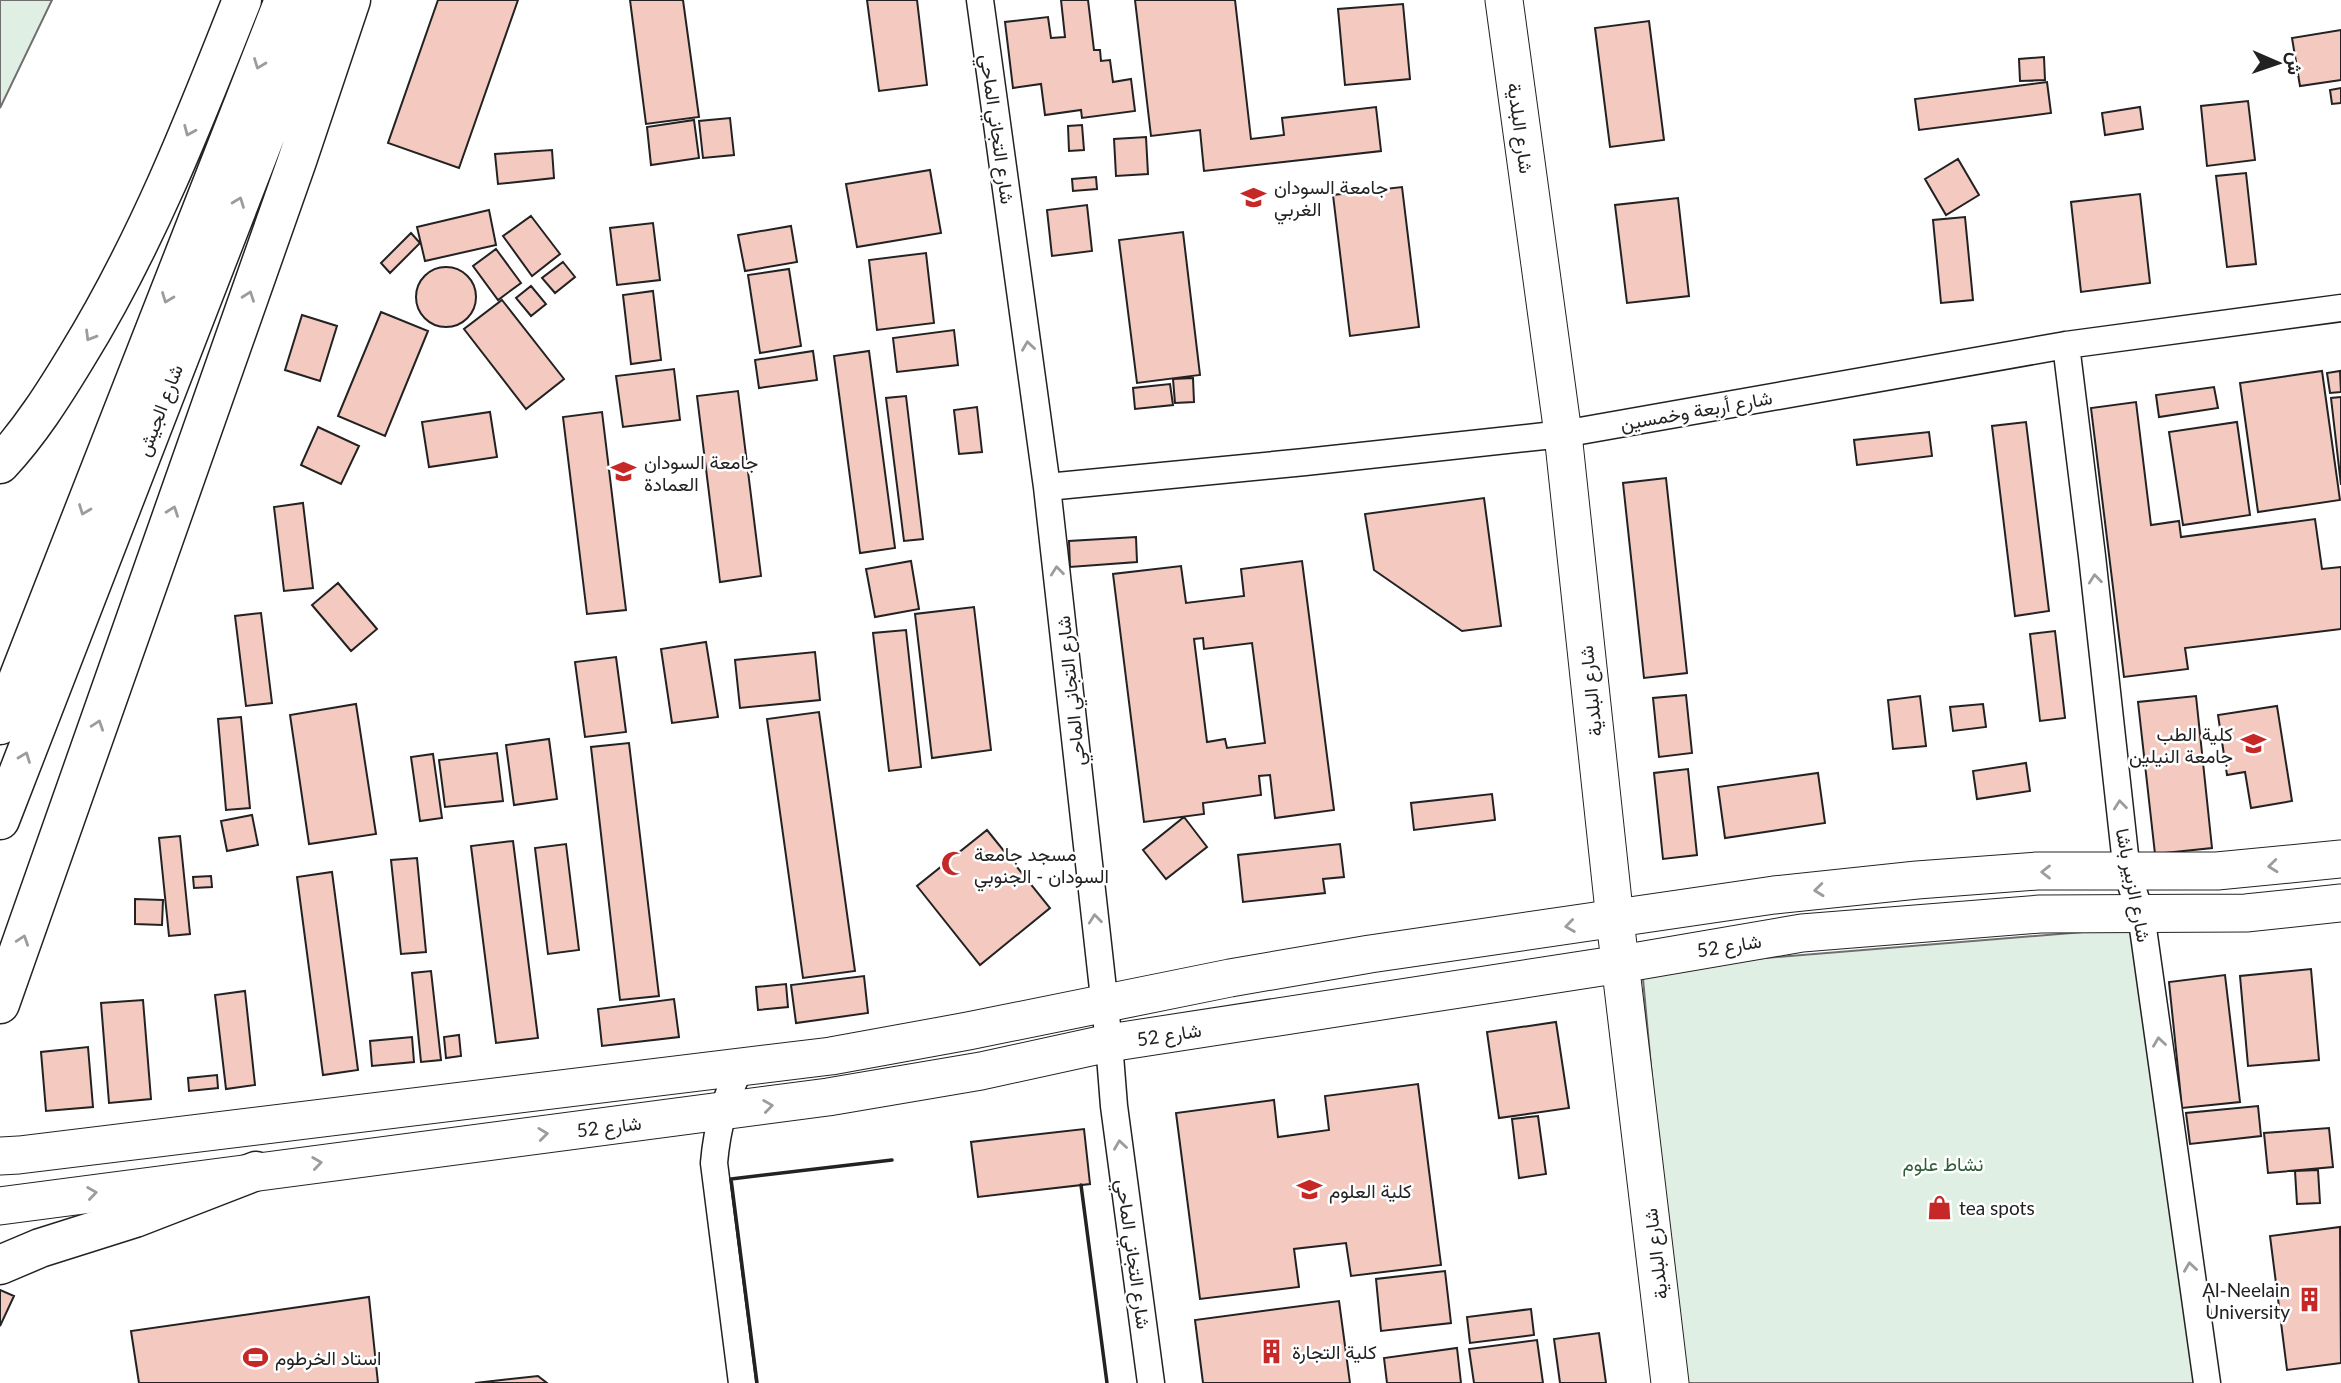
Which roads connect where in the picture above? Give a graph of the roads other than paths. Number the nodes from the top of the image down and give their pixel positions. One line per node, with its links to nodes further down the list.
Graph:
1 (242, 0): 10 (highway, one-way to 10)
2 (284, 0): 12 (highway, شارع الجيش, one-way to 12)
3 (318, 0): 13 (highway, شارع الجيش, one-way to 3)
4 (351, 0): 21 (highway, one-way to 4)
5 (980, 0): 11 (street, شارع التجاني الماحي, one-way to 5)
6 (1504, 0): 9 (street, شارع البلدية)
7 (2341, 308): 8 (street, شارع أربعة وخمسين)
8 (2066, 345): 9 (street, شارع أربعة وخمسين); 15 (street, شارع الزبير باشا, one-way to 8)
9 (1563, 434): 11 (street, شارع أربعة وخمسين); 18 (street, شارع البلدية)
10 (0, 464)
11 (1047, 486): 20 (street, شارع التجاني الماحي, one-way to 11)
12 (0, 725)
13 (0, 820)
14 (2341, 859): 15 (street, one-way to 15)
15 (2127, 873): 17 (street, شارع الزبير باشا); 18 (street, one-way to 18)
16 (2341, 903): 17 (street, شارع 52)
17 (2141, 914): 19 (street, شارع 52); 32 (street, شارع الزبير باشا, one-way to 17)
18 (1615, 920): 19 (street, شارع البلدية); 20 (street, one-way to 20)
19 (1621, 964): 22 (street, شارع 52); 31 (street, شارع البلدية)
20 (1104, 1003): 22 (street, شارع التجاني الماحي); 23 (street)
21 (0, 1004)
22 (1109, 1043): 24 (street, شارع 52, one-way to 22); 30 (street, شارع التجاني الماحي, one-way to 22)
23 (741, 1066): 24 (street); 25 (street)
24 (722, 1112): 26 (street, شارع 52, one-way to 24); 29 (street)
25 (0, 1156)
26 (256, 1171): 27 (street, شارع 52, one-way to 26); 28 (highway)
27 (0, 1206)
28 (0, 1265)
29 (742, 1383)
30 (1151, 1383)
31 (1670, 1383)
32 (2207, 1383)

